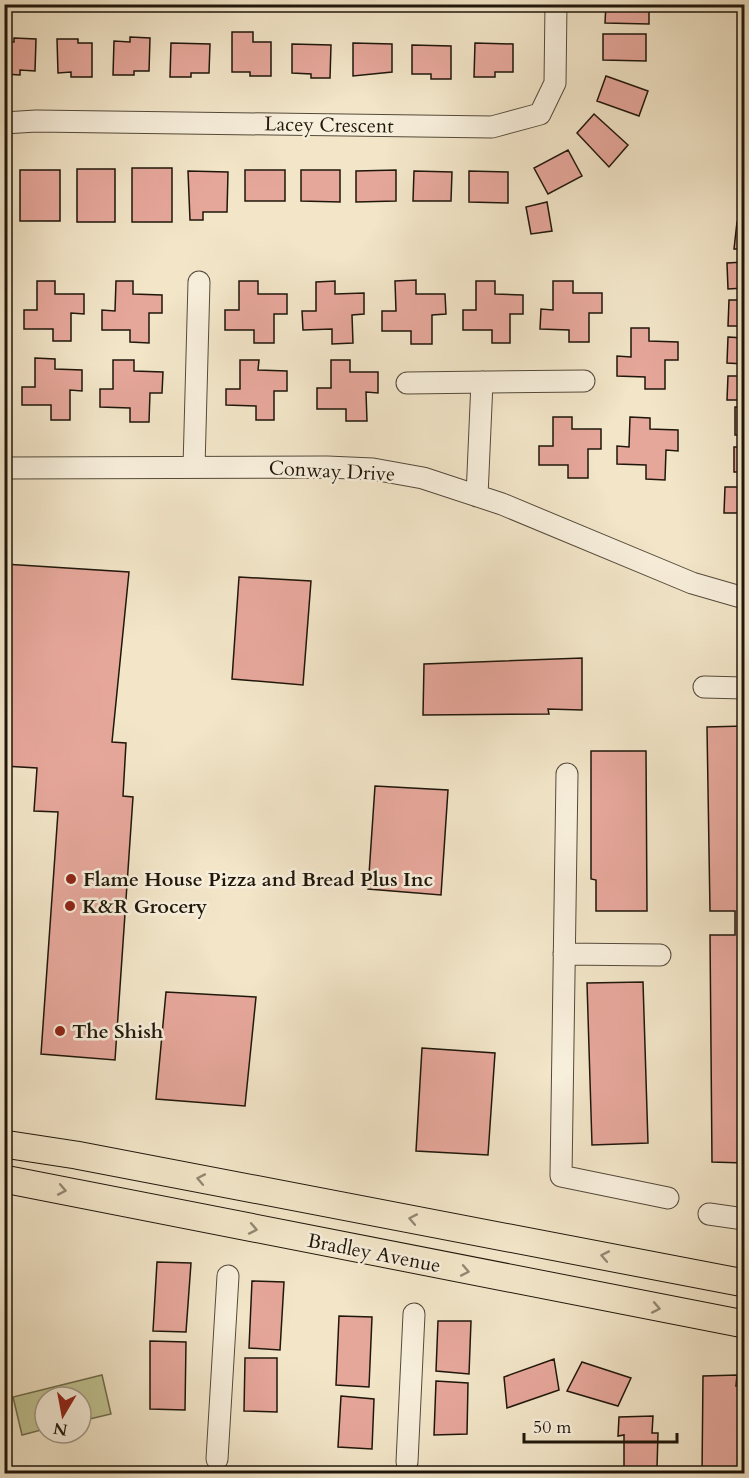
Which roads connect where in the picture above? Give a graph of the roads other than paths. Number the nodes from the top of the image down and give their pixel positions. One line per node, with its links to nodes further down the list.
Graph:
1 (556, 4): 2 (street, Lacey Crescent)
2 (4, 123)
3 (199, 282): 7 (street)
4 (584, 381): 5 (street)
5 (482, 382): 6 (street); 9 (street)
6 (407, 383)
7 (194, 466): 8 (street, Conway Drive); 9 (street, Conway Drive)
8 (4, 468)
9 (477, 496): 10 (street, Conway Drive)
10 (744, 598)
11 (704, 687): 12 (street)
12 (744, 688)
13 (567, 774): 14 (street)
14 (564, 954): 15 (street); 18 (street)
15 (660, 955)
16 (4, 1144): 22 (main road, Bradley Avenue, one-way to 16)
17 (4, 1179): 24 (main road, Bradley Avenue, one-way to 24)
18 (668, 1198)
19 (709, 1214): 20 (street)
20 (744, 1219)
21 (228, 1276): 25 (street)
22 (744, 1283)
23 (414, 1314): 26 (street)
24 (744, 1324)
25 (216, 1459)
26 (407, 1462)

